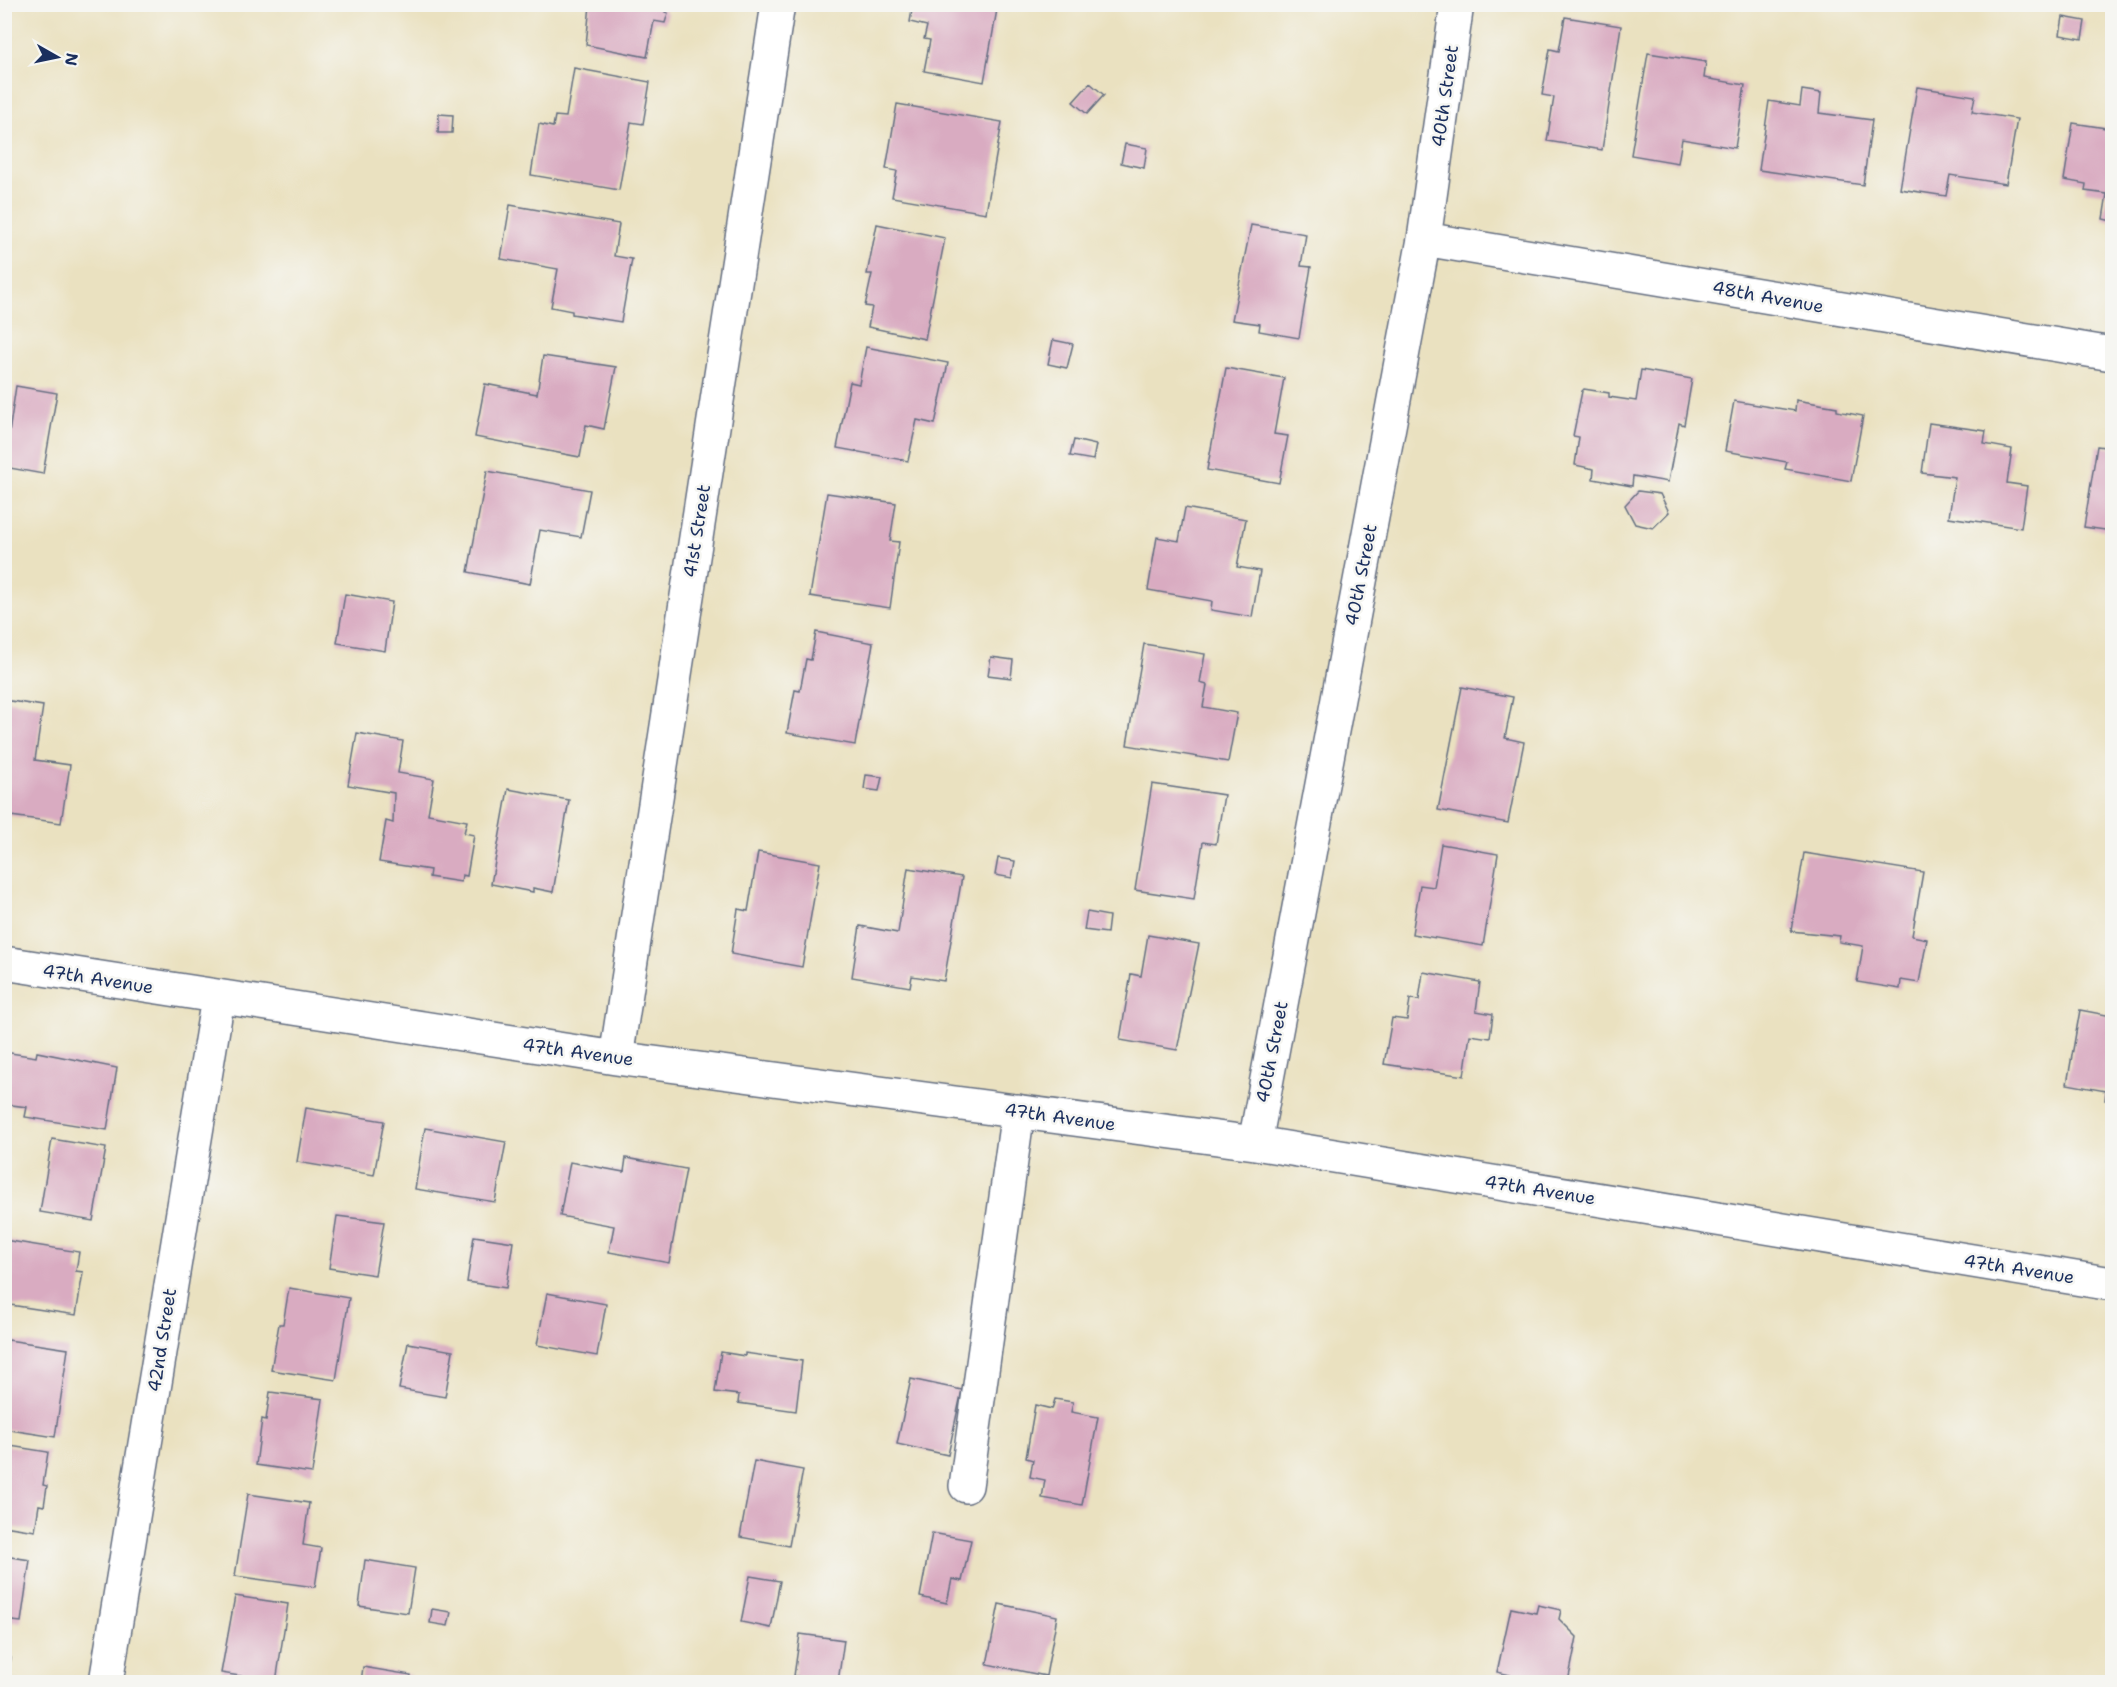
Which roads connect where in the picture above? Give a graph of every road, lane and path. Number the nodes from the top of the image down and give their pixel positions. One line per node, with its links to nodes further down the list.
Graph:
1 (778, 4): 7 (street, 41st Street)
2 (1457, 4): 3 (street, 40th Street)
3 (1424, 239): 4 (street, 48th Avenue); 9 (street, 40th Street)
4 (2112, 354)
5 (4, 963): 6 (street, 47th Avenue)
6 (218, 998): 7 (street, 47th Avenue); 12 (street, 42nd Street)
7 (616, 1058): 8 (street, 47th Avenue)
8 (1018, 1112): 9 (street, 47th Avenue); 11 (street)
9 (1255, 1143): 10 (street, 47th Avenue)
10 (2112, 1284)
11 (966, 1486)
12 (106, 1683)

